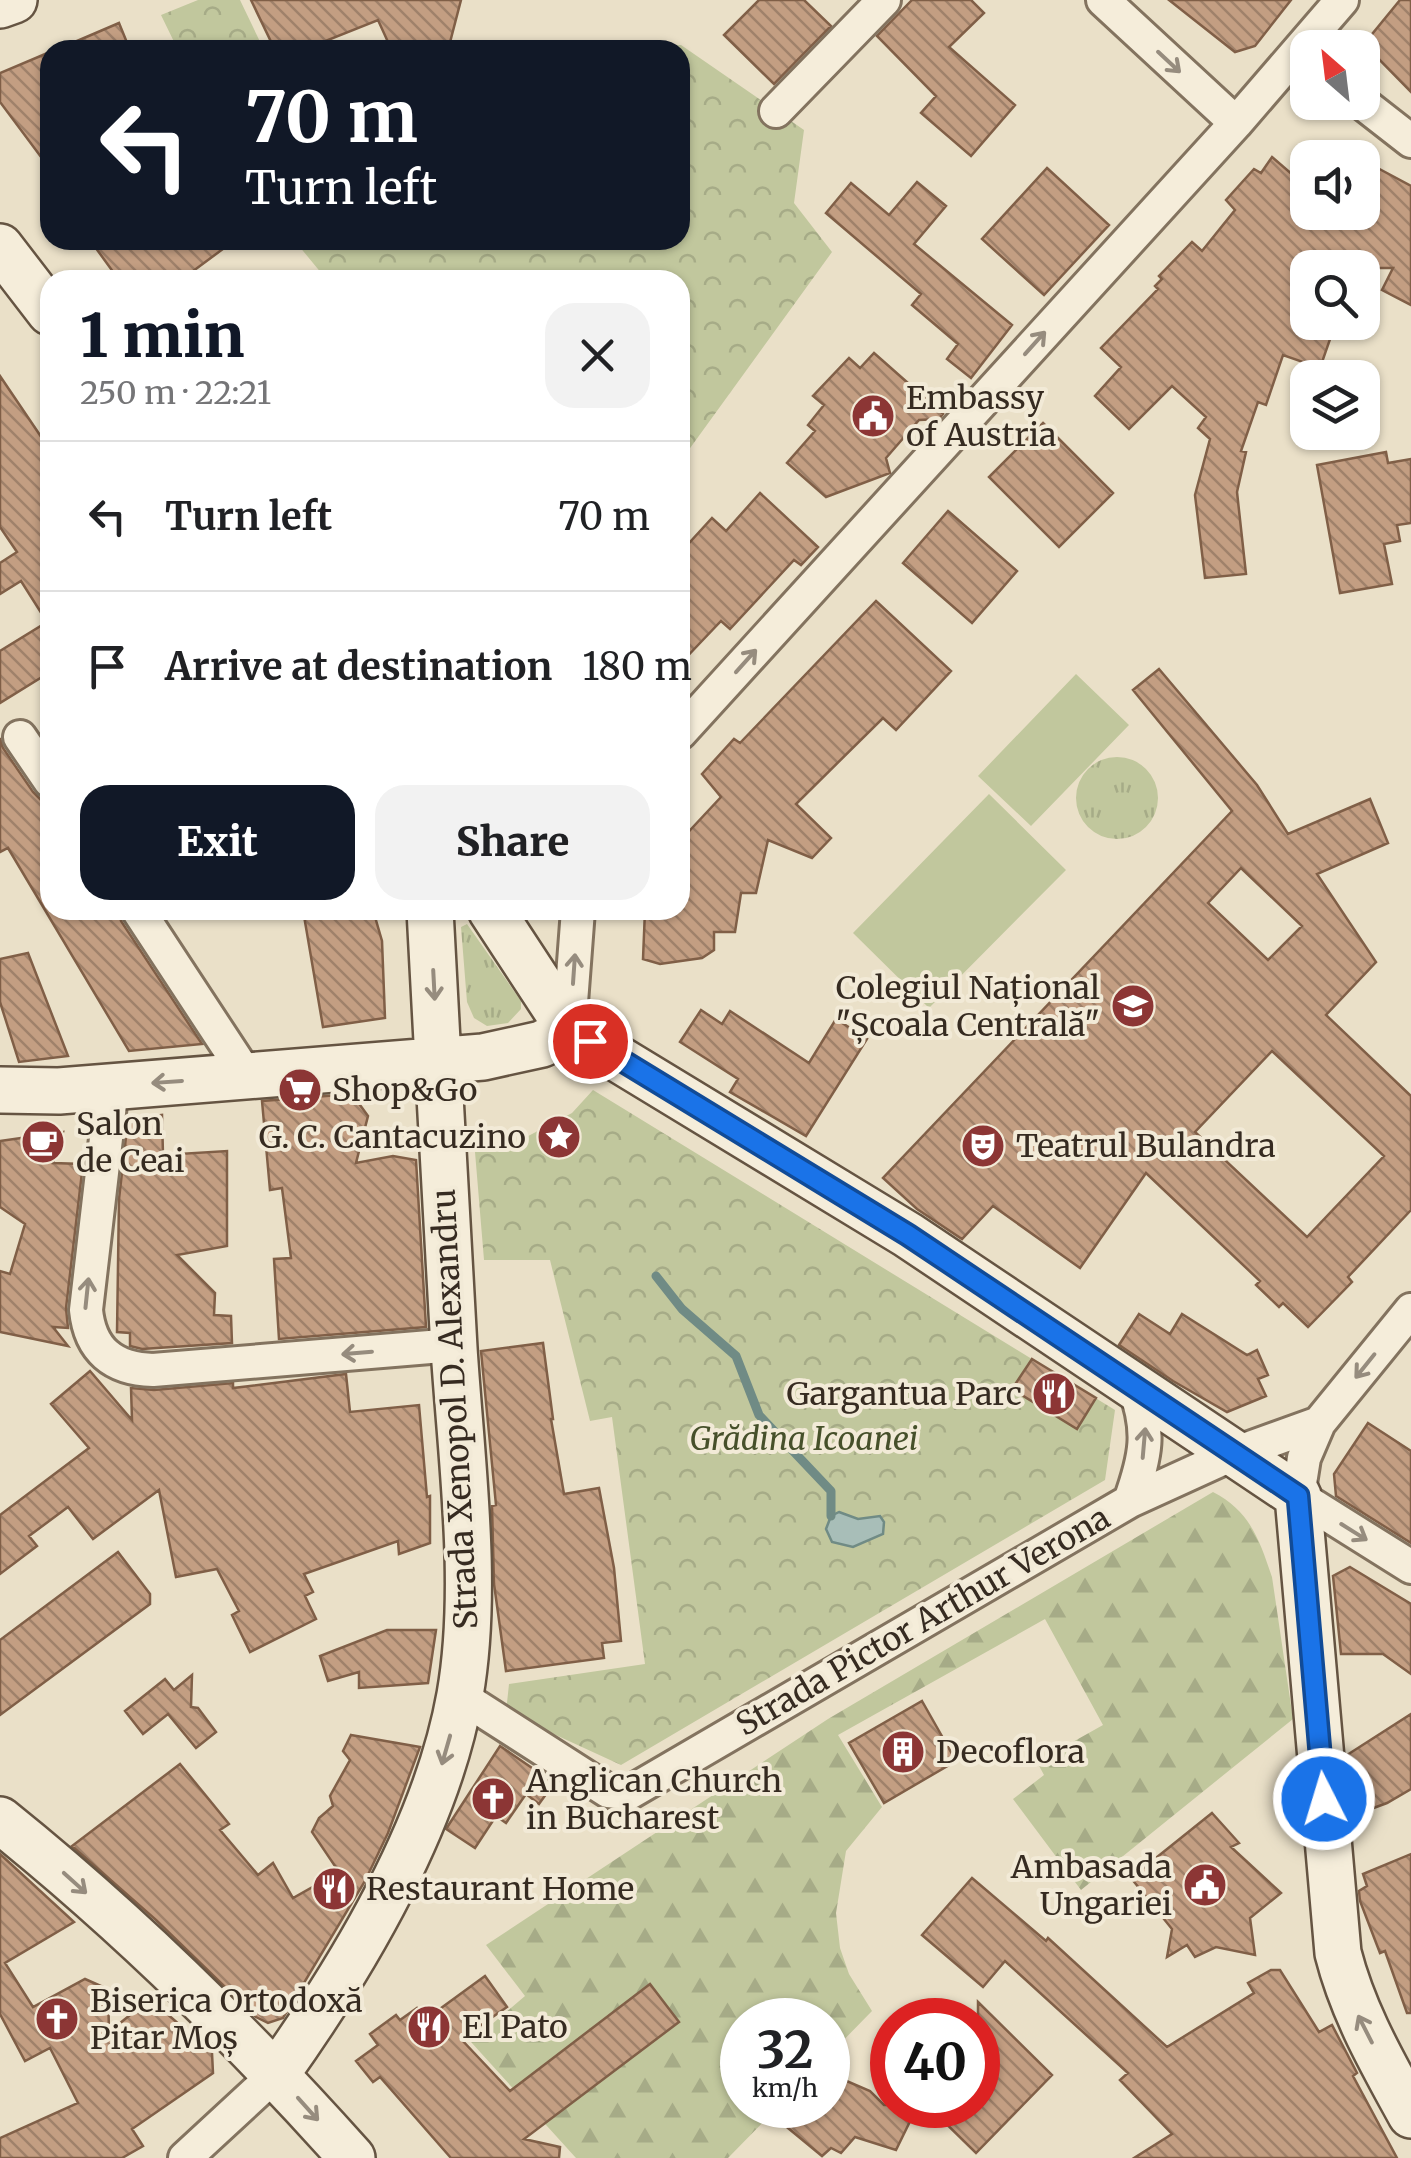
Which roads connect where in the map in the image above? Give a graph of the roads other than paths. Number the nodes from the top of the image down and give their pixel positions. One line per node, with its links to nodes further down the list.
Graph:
1 (14, 0): 5 (street)
2 (884, 0): 8 (street)
3 (1103, 0): 10 (street, one-way to 10)
4 (1342, 0): 6 (street)
5 (0, 5)
6 (1321, 30)
7 (1290, 70): 10 (street)
8 (776, 110)
9 (1380, 117): 11 (street)
10 (1236, 123): 14 (street, one-way to 10)
11 (1411, 141)
12 (0, 247): 13 (street)
13 (40, 299)
14 (690, 722)
15 (20, 737): 16 (street)
16 (40, 766)
17 (145, 920): 23 (street)
18 (431, 920): 22 (street, Strada Xenopol D. Alexandru, one-way to 22)
19 (498, 920): 21 (street)
20 (577, 920): 21 (street, one-way to 20)
21 (569, 1029): 22 (street); 28 (street)
22 (438, 1060): 23 (street); 27 (street, Strada Xenopol D. Alexandru)
23 (247, 1076): 24 (street, one-way to 24)
24 (112, 1087): 25 (street); 27 (street, one-way to 24)
25 (0, 1090)
26 (1411, 1310): 29 (street, one-way to 29)
27 (454, 1345): 34 (street, Strada Xenopol D. Alexandru)
28 (1134, 1386): 30 (street); 32 (street, Strada Pictor Arthur Verona, one-way to 28)
29 (1319, 1423): 30 (street, Strada Pictor Arthur Verona); 31 (street)
30 (1233, 1454): 31 (street); 32 (street, Strada Pictor Arthur Verona)
31 (1298, 1496): 33 (street, one-way to 33); 37 (street, one-way to 31)
32 (1130, 1501): 34 (street, Strada Pictor Arthur Verona)
33 (1411, 1568)
34 (460, 1696): 36 (street, Strada Xenopol D. Alexandru, one-way to 36)
35 (0, 1820): 36 (street, one-way to 36)
36 (276, 2073): 38 (street); 39 (street, one-way to 39)
37 (1411, 2115)
38 (186, 2158)
39 (352, 2158)

